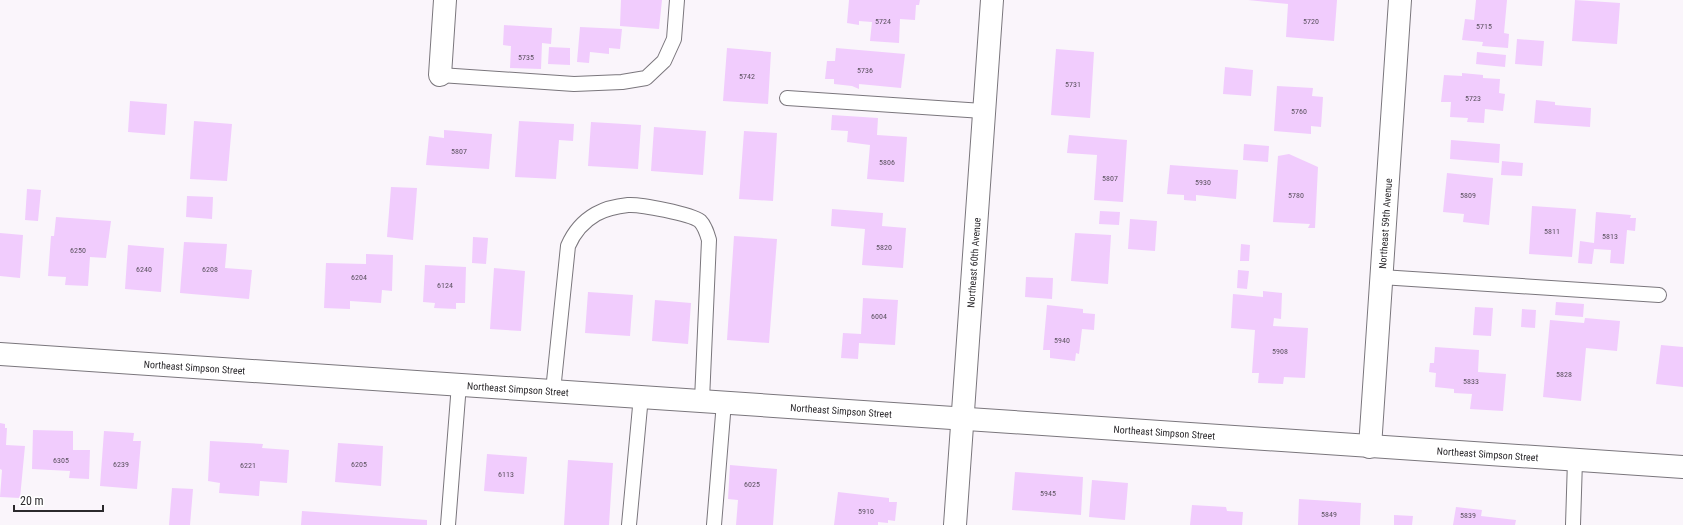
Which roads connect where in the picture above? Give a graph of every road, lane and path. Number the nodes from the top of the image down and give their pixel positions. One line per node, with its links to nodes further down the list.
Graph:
1 (446, 0): 5 (street)
2 (677, 0): 5 (lane)
3 (992, 0): 7 (street, Northeast 60th Avenue)
4 (1400, 0): 8 (street, Northeast 59th Avenue)
5 (440, 75)
6 (787, 98): 7 (lane)
7 (983, 111): 16 (street, Northeast 60th Avenue)
8 (1381, 276): 9 (lane); 17 (street, Northeast 59th Avenue)
9 (1658, 295)
10 (0, 354): 11 (street, Northeast Simpson Street)
11 (459, 384): 12 (street, Northeast Simpson Street); 20 (lane)
12 (553, 391): 13 (street, Northeast Simpson Street); 14 (lane)
13 (641, 396): 14 (street, Northeast Simpson Street); 21 (lane)
14 (702, 400): 15 (street, Northeast Simpson Street)
15 (724, 402): 16 (street, Northeast Simpson Street); 22 (lane)
16 (962, 419): 17 (street, Northeast Simpson Street); 23 (street, Northeast 60th Avenue)
17 (1370, 447): 18 (street, Northeast Simpson Street)
18 (1575, 460): 19 (street, Northeast Simpson Street); 24 (lane)
19 (1683, 467)
20 (448, 525)
21 (629, 525)
22 (714, 525)
23 (955, 525)
24 (1573, 525)

